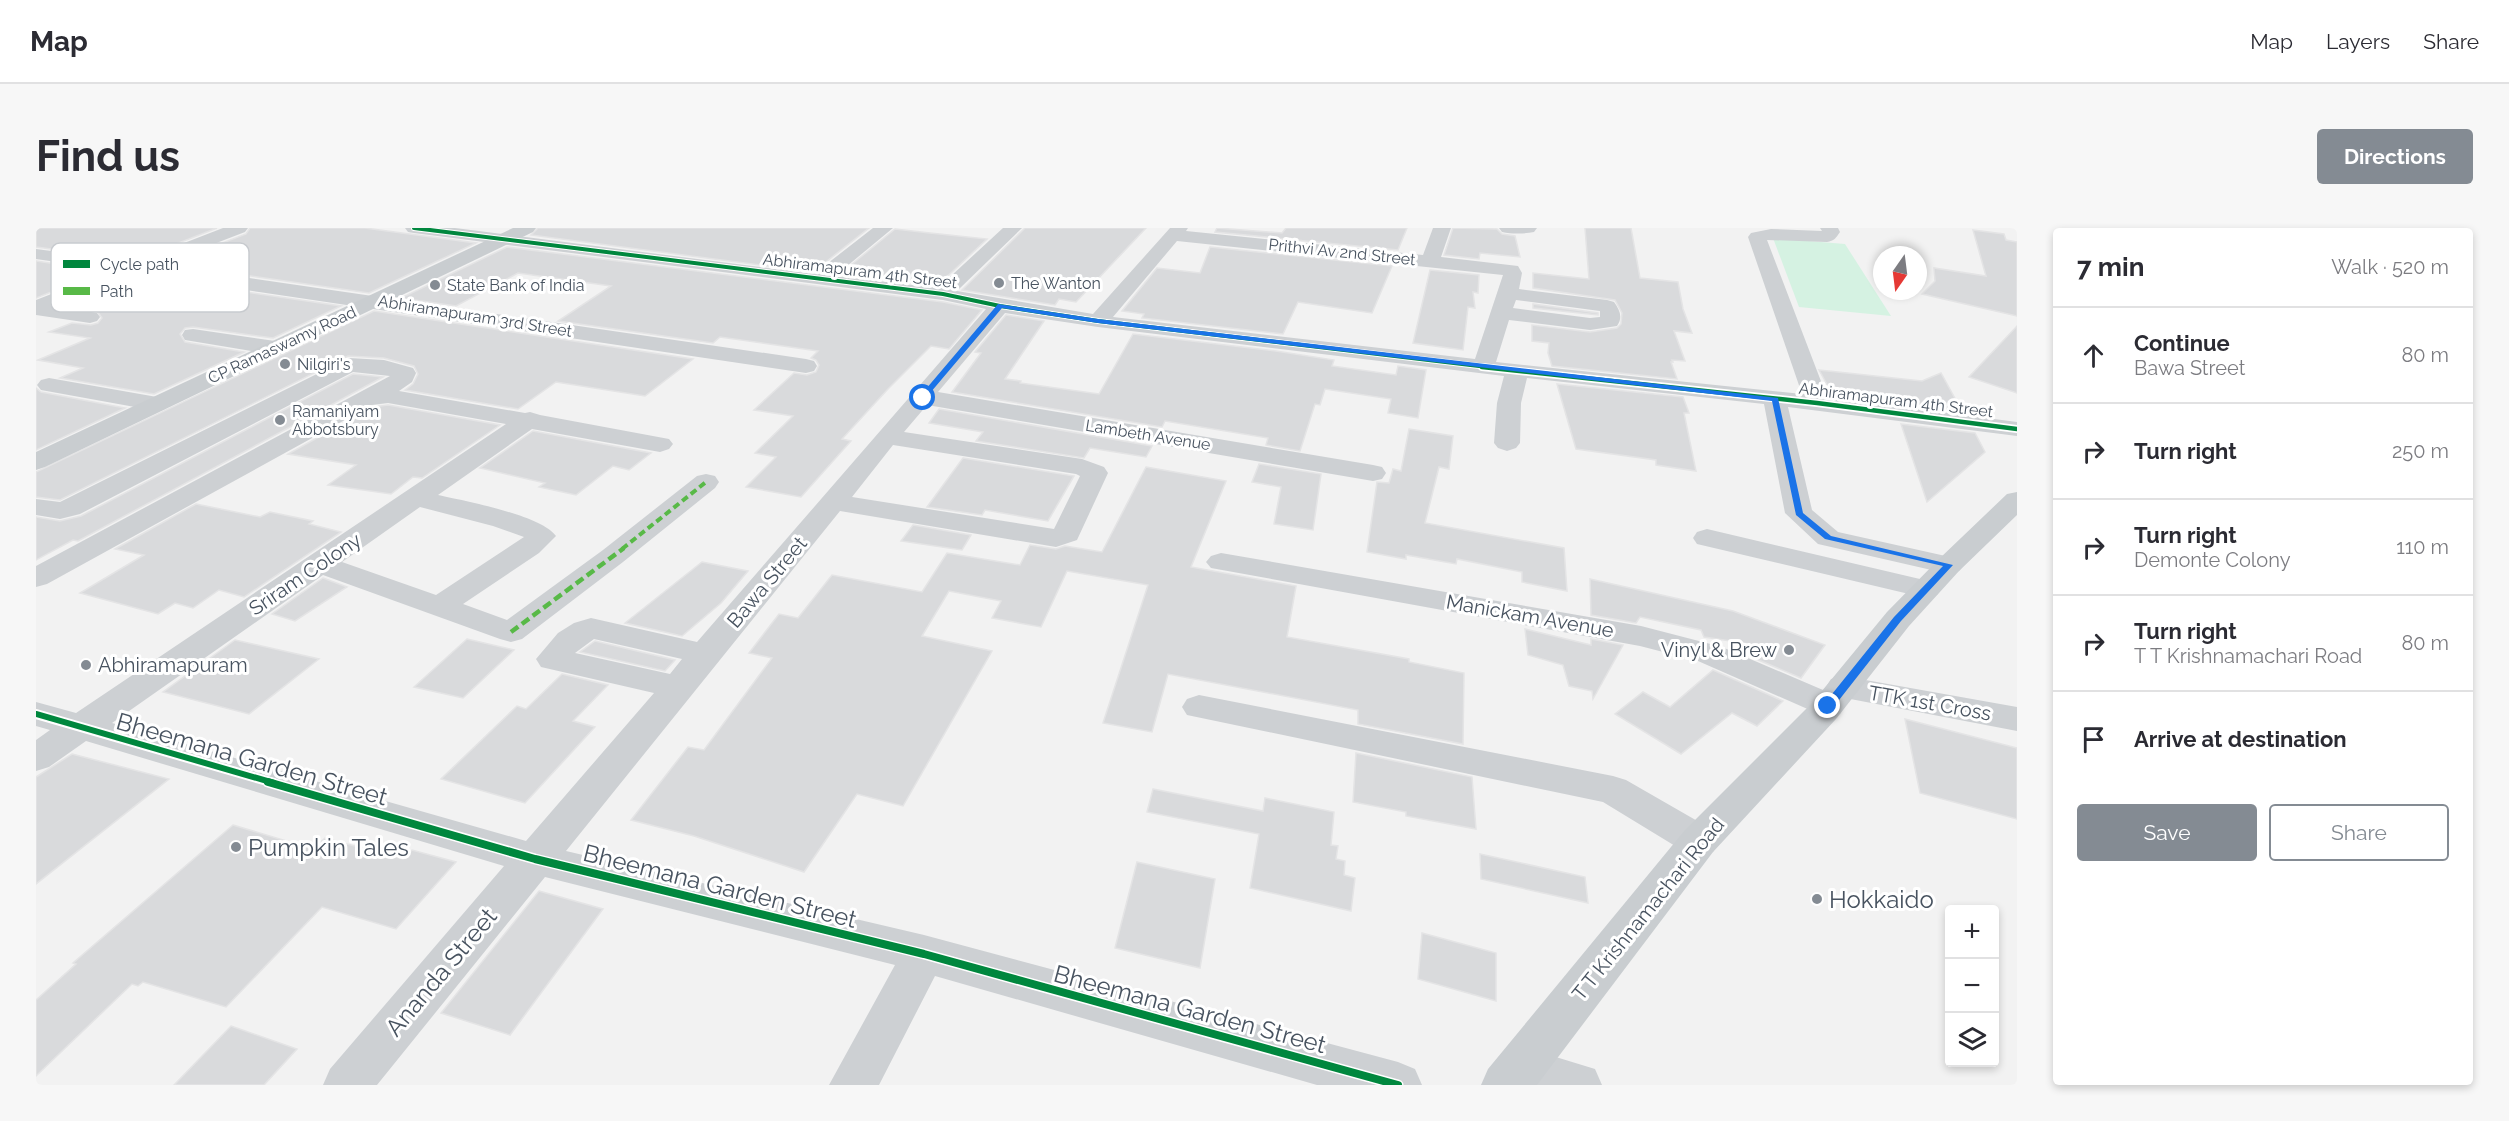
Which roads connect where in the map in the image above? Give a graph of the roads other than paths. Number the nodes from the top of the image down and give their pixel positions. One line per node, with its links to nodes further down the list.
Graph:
1 (239, 228): 12 (street)
2 (414, 228): 11 (street, Abhiramapuram 4th Street)
3 (527, 228): 11 (main road, CP Ramaswamy Road)
4 (884, 228): 16 (street)
5 (1013, 228): 19 (street)
6 (1442, 228): 15 (street)
7 (1508, 228): 8 (street)
8 (1528, 228)
9 (1829, 228): 40 (street)
10 (1176, 232): 15 (street, Prithvi Av 2nd Street); 29 (street)
11 (503, 240): 16 (street, Abhiramapuram 4th Street); 21 (main road, CP Ramaswamy Road)
12 (201, 243)
13 (36, 254): 14 (street, Abhiramapuram 3rd Street)
14 (51, 256)
15 (1430, 261): 18 (street, Prithvi Av 2nd Street)
16 (818, 280): 19 (street, Abhiramapuram 4th Street)
17 (249, 284): 21 (street, Abhiramapuram 3rd Street)
18 (1510, 284): 20 (street); 27 (street); 27 (street)
19 (943, 294): 23 (street, Abhiramapuram 4th Street)
20 (1608, 298)
21 (374, 301): 31 (main road, CP Ramaswamy Road); 32 (street, Abhiramapuram 3rd Street)
22 (51, 302): 24 (street)
23 (1000, 306): 29 (street, Abhiramapuram 4th Street); 36 (street, Bawa Street)
24 (36, 308): 25 (street)
25 (51, 310)
26 (60, 312): 28 (street)
27 (1502, 313): 33 (street)
28 (90, 317)
29 (1098, 321): 33 (street, Abhiramapuram 4th Street)
30 (193, 335): 31 (street)
31 (275, 348): 39 (main road, CP Ramaswamy Road)
32 (806, 366)
33 (1483, 367): 34 (street, Abhiramapuram 4th Street)
34 (1517, 371): 38 (street, Abhiramapuram 4th Street); 44 (street)
35 (49, 385): 39 (street)
36 (923, 398): 43 (street, Bawa Street); 47 (street, Lambeth Avenue)
37 (367, 399): 41 (street); 52 (street); 57 (street)
38 (1775, 400): 40 (street, Abhiramapuram 4th Street); 56 (street)
39 (157, 404): 46 (main road, CP Ramaswamy Road)
40 (1816, 404): 42 (street, Abhiramapuram 4th Street)
41 (530, 419): 45 (street); 49 (street, Sriram Colony)
42 (2017, 429)
43 (887, 437): 51 (street, Bawa Street); 51 (street)
44 (1507, 443)
45 (660, 444)
46 (36, 462)
47 (1373, 473)
48 (706, 482): 58 (street)
49 (417, 498): 55 (street, Sriram Colony); 58 (street)
50 (2017, 501): 56 (main road, T T Krishnamachari Road)
51 (834, 502): 59 (street, Bawa Street)
52 (36, 507)
53 (1707, 538): 56 (street)
54 (1221, 562): 61 (street, Manickam Avenue)
55 (319, 564): 58 (street); 65 (street, Sriram Colony)
56 (1937, 577): 61 (main road, T T Krishnamachari Road)
57 (36, 578)
58 (438, 607)
59 (706, 654): 60 (street, Bawa Street); 60 (street)
60 (679, 687): 68 (street, Bawa Street)
61 (1836, 697): 64 (street, TTK 1st Cross); 67 (main road, T T Krishnamachari Road)
62 (1199, 708): 67 (street)
63 (36, 714): 65 (street, Bheemana Garden Street)
64 (2017, 719)
65 (80, 728): 66 (street, Sriram Colony); 68 (street, Bheemana Garden Street)
66 (36, 758)
67 (1699, 841): 70 (main road, T T Krishnamachari Road)
68 (535, 859): 69 (street, Bheemana Garden Street); 71 (street, Ananda Street)
69 (924, 954): 72 (street); 73 (street, Bheemana Garden Street)
70 (1513, 1077): 74 (street)
71 (347, 1085)
72 (853, 1085)
73 (1398, 1085)
74 (1578, 1085)

